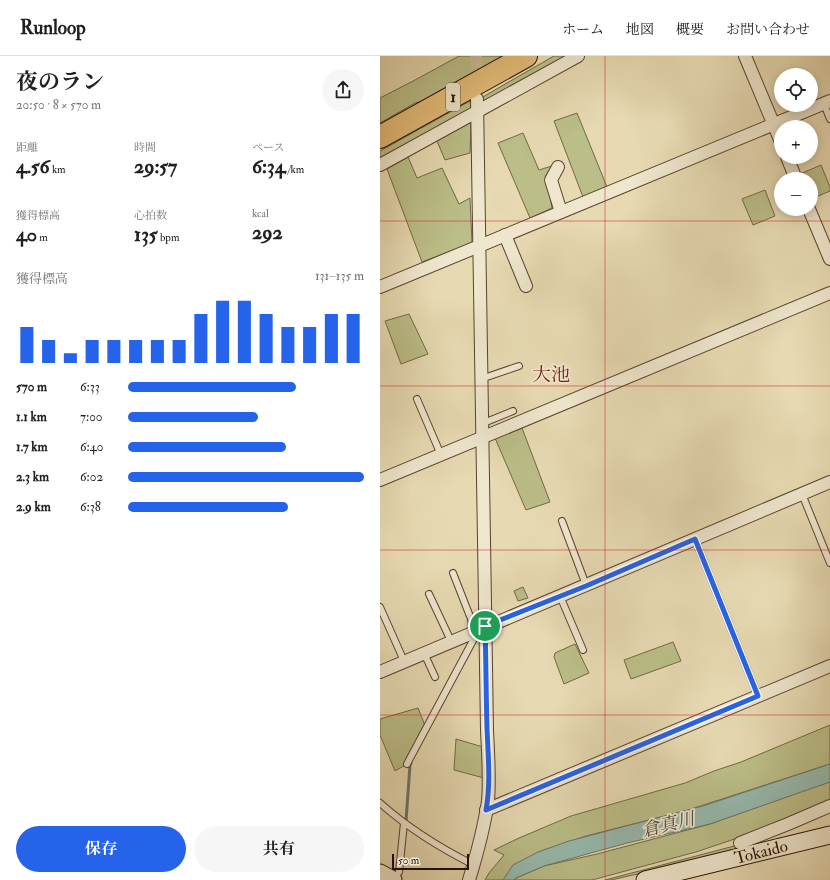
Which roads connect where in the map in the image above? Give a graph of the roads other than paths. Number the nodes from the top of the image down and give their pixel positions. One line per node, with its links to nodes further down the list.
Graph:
1 (526, 56): 10 (highway, 1)
2 (578, 56): 6 (street)
3 (745, 56): 9 (street)
4 (477, 99): 6 (street)
5 (827, 103): 7 (lane); 8 (street)
6 (478, 112): 11 (street); 16 (street)
7 (830, 119)
8 (788, 120)
9 (774, 126): 13 (street)
10 (380, 137)
11 (380, 165)
12 (558, 167): 13 (street)
13 (561, 212): 15 (street)
14 (812, 216): 17 (street)
15 (505, 235): 16 (street); 18 (street)
16 (480, 245): 19 (street); 22 (street)
17 (830, 259)
18 (526, 286)
19 (380, 287)
20 (830, 293): 26 (street)
21 (519, 366): 22 (lane)
22 (482, 378): 25 (street)
23 (417, 399): 27 (lane)
24 (514, 411): 25 (lane)
25 (482, 419): 26 (street)
26 (482, 438): 27 (street); 39 (street)
27 (441, 455): 28 (street)
28 (380, 480)
29 (830, 482): 30 (street)
30 (802, 494): 32 (street); 33 (lane)
31 (562, 521): 35 (lane)
32 (695, 539): 35 (street); 47 (lane)
33 (830, 563)
34 (453, 573): 39 (lane)
35 (586, 586): 37 (street)
36 (429, 594): 40 (lane)
37 (560, 596): 39 (street); 41 (lane)
38 (380, 607): 43 (lane)
39 (479, 629): 40 (street); 48 (lane); 51 (street)
40 (451, 641): 42 (street)
41 (583, 650)
42 (424, 653): 43 (street); 46 (lane)
43 (404, 661): 45 (street)
44 (830, 666): 47 (street)
45 (380, 672)
46 (434, 677)
47 (758, 696): 51 (street)
48 (407, 764)
49 (380, 803): 52 (lane)
50 (830, 806): 54 (street)
51 (486, 810): 55 (street)
52 (404, 823): 55 (lane); 57 (lane)
53 (830, 835): 59 (main road, Tokaido)
54 (740, 843)
55 (474, 865): 58 (street)
56 (380, 873): 57 (main road)
57 (396, 876)
58 (469, 880)
59 (646, 880)

